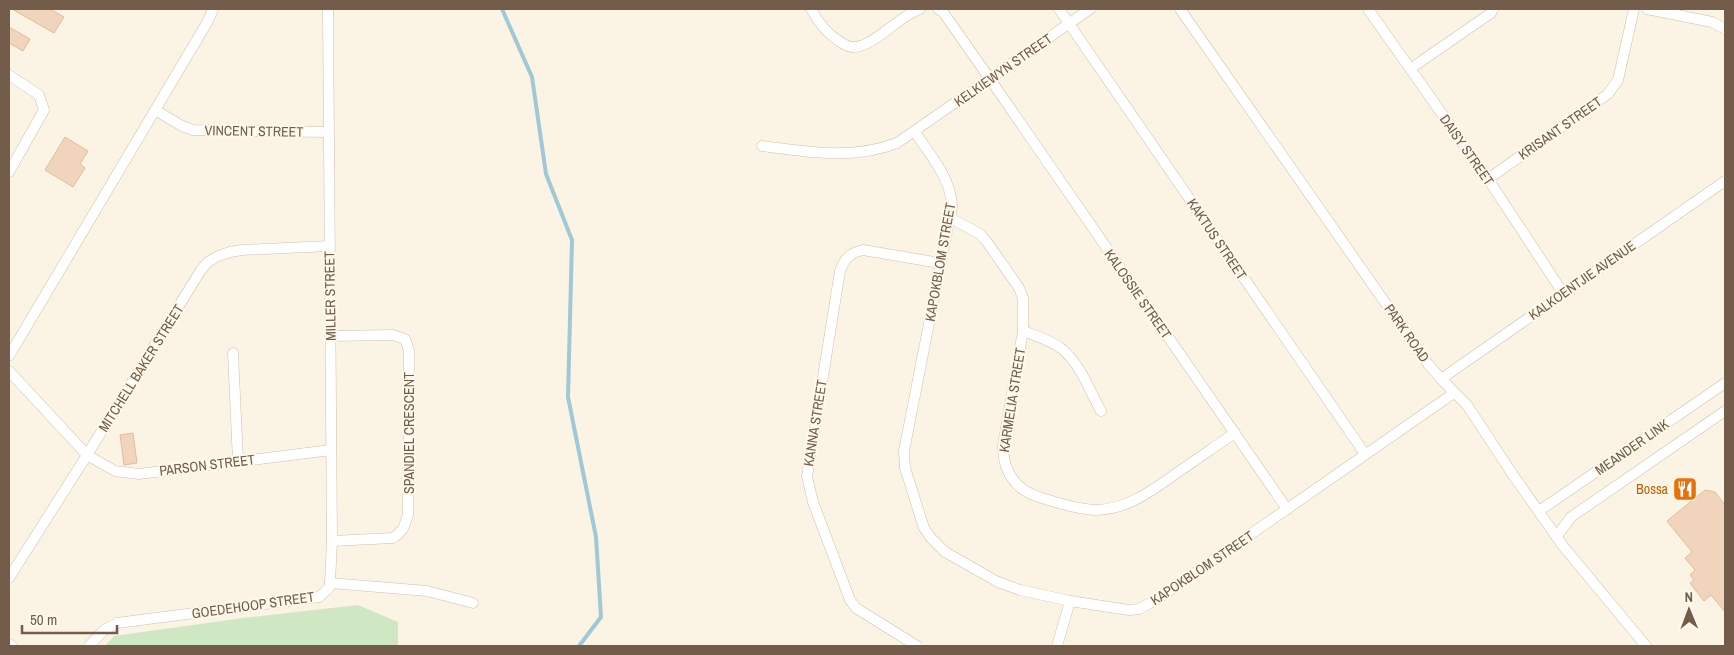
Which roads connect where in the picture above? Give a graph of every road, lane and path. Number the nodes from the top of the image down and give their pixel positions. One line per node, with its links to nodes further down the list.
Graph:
1 (213, 9): 18 (street)
2 (328, 9): 19 (street, MILLER STREET)
3 (811, 9): 4 (street)
4 (920, 9)
5 (938, 9): 17 (street, KALOSSIE STREET)
6 (1059, 9): 13 (street, KAKTUS STREET)
7 (1090, 9): 13 (street, KELKIEWYN STREET)
8 (1180, 9): 34 (street, PARK ROAD)
9 (1368, 9): 15 (street, DAISY STREET)
10 (1493, 9): 15 (street)
11 (1634, 9): 23 (street, KRISANT STREET)
12 (1647, 9): 14 (street)
13 (1070, 23): 17 (street, KELKIEWYN STREET); 41 (street, KAKTUS STREET)
14 (1725, 28)
15 (1410, 69): 23 (street, DAISY STREET)
16 (9, 75): 22 (street)
17 (990, 79): 20 (street, KELKIEWYN STREET); 39 (street, KALOSSIE STREET)
18 (155, 110): 19 (street, VINCENT STREET); 32 (street)
19 (328, 132): 26 (street, MILLER STREET)
20 (915, 132): 21 (street, KELKIEWYN STREET); 25 (street, KAPOKBLOM STREET)
21 (762, 146)
22 (9, 172)
23 (1488, 179): 28 (street, DAISY STREET)
24 (1725, 181): 28 (street, KALKOENTJIE AVENUE)
25 (950, 218): 27 (street, KAPOKBLOM STREET); 29 (street, KARMELIA STREET)
26 (329, 246): 30 (street, MILLER STREET); 42 (street, MITCHELL BAKER STREET)
27 (940, 264): 50 (street, KAPOKBLOM STREET); 55 (street, KANNA STREET)
28 (1563, 293): 34 (street, KALKOENTJIE AVENUE)
29 (1023, 331): 37 (street); 39 (street, KARMELIA STREET)
30 (330, 336): 40 (street, MILLER STREET); 47 (street, SPANDIEL CRESCENT)
31 (233, 353): 43 (street)
32 (9, 356)
33 (9, 371): 42 (street, PARSON STREET)
34 (1440, 379): 36 (street, PARK ROAD)
35 (1725, 383): 45 (street, MEANDER LINK)
36 (1454, 393): 41 (street, KAPOKBLOM STREET); 45 (street, PARK ROAD)
37 (1101, 411)
38 (1725, 412): 46 (street, MEANDER LINK)
39 (1234, 433): 44 (street, KALOSSIE STREET)
40 (331, 450): 43 (street, PARSON STREET); 47 (street, MILLER STREET)
41 (1365, 454): 44 (street, KAPOKBLOM STREET)
42 (88, 456): 43 (street, PARSON STREET); 48 (street, MITCHELL BAKER STREET)
43 (238, 461)
44 (1287, 509): 50 (street, KAPOKBLOM STREET)
45 (1539, 511): 46 (street, PARK ROAD)
46 (1557, 536): 57 (street, PARK ROAD)
47 (332, 541): 49 (street, MILLER STREET)
48 (9, 578)
49 (330, 583): 51 (street); 54 (street, GOEDEHOOP STREET)
50 (1070, 601): 56 (street)
51 (473, 603)
52 (9, 644): 53 (street)
53 (12, 646)
54 (89, 646)
55 (917, 646)
56 (1057, 646)
57 (1646, 646)

